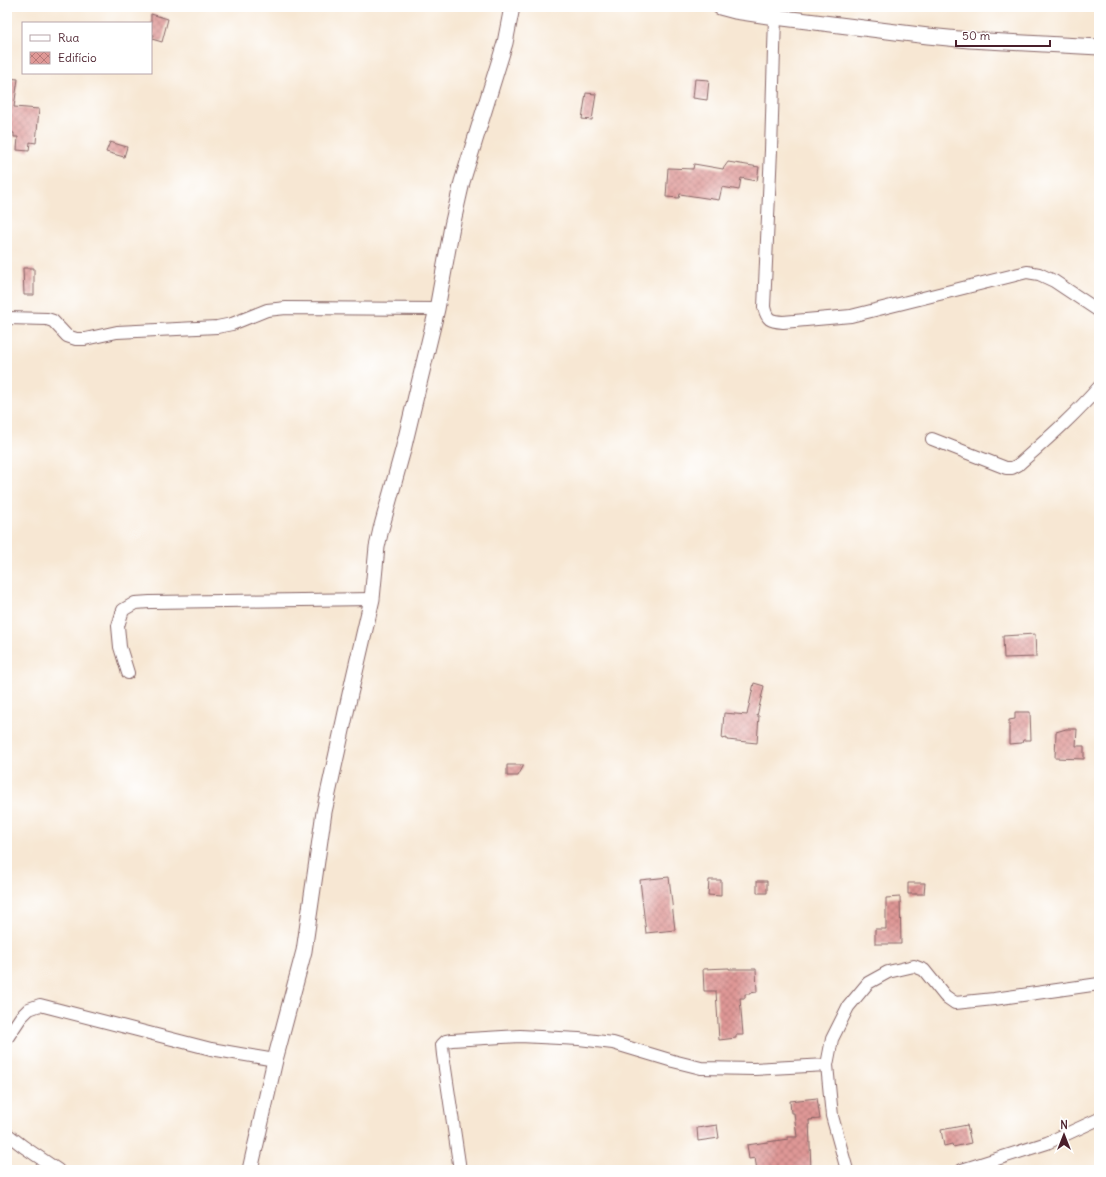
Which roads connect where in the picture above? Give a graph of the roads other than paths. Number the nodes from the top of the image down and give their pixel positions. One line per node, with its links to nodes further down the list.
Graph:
1 (512, 7): 5 (street)
2 (720, 7): 3 (street)
3 (775, 17): 4 (street); 6 (street)
4 (1099, 47)
5 (437, 309): 7 (street); 10 (street)
6 (1099, 311)
7 (7, 318)
8 (1099, 387): 9 (street)
9 (932, 439)
10 (372, 599): 11 (street); 14 (street)
11 (128, 673)
12 (1099, 984): 15 (street)
13 (7, 1038): 14 (street)
14 (275, 1060): 19 (street)
15 (827, 1065): 20 (street); 21 (street)
16 (1099, 1119): 22 (street)
17 (7, 1134): 18 (street)
18 (58, 1170)
19 (250, 1170)
20 (460, 1170)
21 (847, 1170)
22 (962, 1170)

